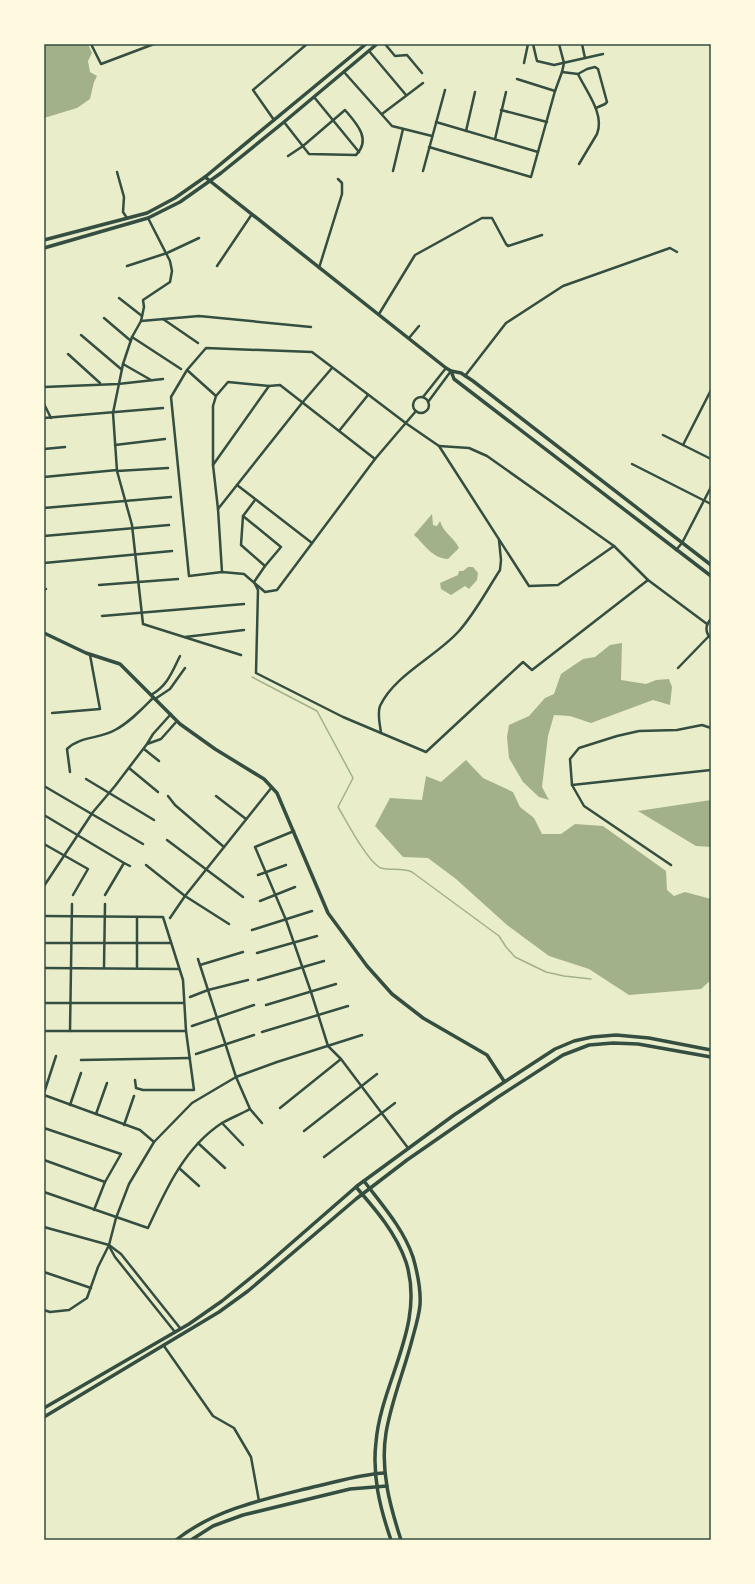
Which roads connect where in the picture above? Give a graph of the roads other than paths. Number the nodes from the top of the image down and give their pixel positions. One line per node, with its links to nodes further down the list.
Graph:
1 (91, 44): 2 (street)
2 (154, 44)
3 (307, 44): 31 (street)
4 (366, 44): 31 (main road)
5 (377, 44): 11 (main road)
6 (385, 44): 18 (street)
7 (528, 44): 14 (street)
8 (533, 44): 15 (street)
9 (558, 44): 15 (street)
10 (582, 44): 13 (street)
11 (370, 51): 16 (main road); 26 (street)
12 (603, 54): 13 (street)
13 (585, 58): 15 (street)
14 (524, 63)
15 (564, 63): 17 (street)
16 (344, 72): 27 (main road); 30 (street)
17 (562, 72): 19 (street); 23 (street)
18 (422, 73)
19 (578, 74): 28 (street); 28 (street)
20 (517, 79): 23 (street)
21 (423, 83): 26 (street)
22 (445, 90): 34 (street)
23 (555, 91): 35 (street)
24 (475, 92): 37 (street)
25 (506, 92): 29 (street)
26 (406, 95): 30 (street)
27 (314, 97): 32 (street); 33 (main road)
28 (595, 108): 45 (street)
29 (501, 110): 35 (street); 39 (street)
30 (382, 114): 36 (street)
31 (274, 120): 49 (main road)
32 (332, 120): 40 (street); 42 (street); 42 (street)
33 (284, 122): 40 (street); 51 (main road)
34 (436, 122): 37 (street); 38 (street)
35 (546, 122): 43 (street)
36 (403, 129): 38 (street); 46 (street)
37 (466, 131): 39 (street)
38 (432, 136): 41 (street)
39 (495, 139): 43 (street)
40 (303, 146): 42 (street); 44 (street)
41 (430, 147): 43 (street); 47 (street)
42 (359, 152)
43 (538, 152)
44 (288, 156)
45 (579, 164)
46 (393, 171)
47 (423, 171)
48 (117, 172): 53 (street)
49 (205, 177): 51 (main road); 53 (main road)
50 (338, 178): 63 (street)
51 (210, 182): 52 (main road); 54 (main road)
52 (252, 214): 62 (street); 63 (main road)
53 (127, 218): 57 (main road)
54 (148, 218): 58 (main road); 60 (street)
55 (542, 235): 65 (street)
56 (199, 238): 60 (street)
57 (44, 240)
58 (44, 248)
59 (677, 252): 85 (street)
60 (167, 253): 61 (street); 66 (street)
61 (127, 266)
62 (216, 266)
63 (319, 268): 65 (main road)
64 (119, 298): 66 (street)
65 (379, 314): 74 (main road)
66 (142, 316): 69 (street)
67 (104, 318): 75 (street)
68 (163, 319): 69 (street); 71 (street); 76 (street)
69 (141, 321): 73 (street)
70 (419, 326): 74 (street)
71 (311, 327)
72 (81, 335): 79 (street)
73 (132, 337): 75 (street); 82 (street)
74 (409, 338): 81 (main road)
75 (131, 341): 78 (street)
76 (198, 343)
77 (68, 354): 88 (street)
78 (123, 364): 79 (street); 87 (street)
79 (122, 368): 89 (street)
80 (332, 368): 83 (street); 93 (street); 97 (street)
81 (446, 368): 84 (main road); 95 (street)
82 (181, 369)
83 (187, 370): 94 (street); 147 (street)
84 (451, 371): 85 (main road); 96 (street); 109 (main road)
85 (465, 376): 106 (main road)
86 (163, 379): 87 (street)
87 (152, 381): 89 (street)
88 (100, 384): 89 (street); 91 (street)
89 (118, 384): 101 (street)
90 (269, 386): 94 (street); 97 (street); 118 (street)
91 (44, 387)
92 (711, 390): 111 (street)
93 (368, 395): 104 (street); 105 (street)
94 (216, 396): 118 (street)
95 (423, 397): 96 (street); 100 (street)
96 (428, 402): 100 (street)
97 (302, 403): 105 (street); 122 (street)
98 (44, 404): 103 (street)
99 (163, 408): 101 (street)
100 (416, 411): 104 (street)
101 (113, 413): 103 (street); 110 (street)
102 (44, 418): 103 (street)
103 (51, 418)
104 (407, 424): 112 (street); 115 (street)
105 (339, 431): 115 (street)
106 (538, 432): 109 (main road); 124 (main road)
107 (663, 435): 111 (street)
108 (165, 439): 110 (street)
109 (532, 439): 129 (main road)
110 (115, 445): 120 (street)
111 (682, 445): 116 (street)
112 (439, 446): 137 (street); 140 (street)
113 (65, 447): 114 (street)
114 (44, 449)
115 (375, 459): 138 (street)
116 (711, 459)
117 (632, 464): 127 (street)
118 (213, 465): 132 (street)
119 (168, 468): 120 (street)
120 (117, 471): 121 (street); 128 (street)
121 (44, 477)
122 (237, 485): 126 (street); 132 (street)
123 (711, 487): 127 (street)
124 (619, 494): 129 (main road); 139 (main road)
125 (171, 497): 128 (street)
126 (255, 500): 133 (street); 138 (street)
127 (704, 500): 130 (street); 139 (street)
128 (126, 501): 131 (street); 135 (street)
129 (613, 501): 141 (main road)
130 (711, 504)
131 (44, 508)
132 (218, 510): 147 (street)
133 (243, 516): 146 (street); 146 (street)
134 (169, 525): 135 (street)
135 (133, 528): 136 (street); 143 (street)
136 (44, 536)
137 (499, 540): 140 (street); 173 (street)
138 (312, 543): 151 (street)
139 (682, 543): 141 (street); 145 (main road)
140 (614, 546): 150 (street)
141 (676, 550): 148 (main road)
142 (172, 551): 143 (street)
143 (136, 555): 144 (street); 152 (street)
144 (44, 563)
145 (711, 565)
146 (265, 566): 151 (street)
147 (222, 572): 151 (street)
148 (711, 576)
149 (178, 579): 152 (street)
150 (648, 580): 158 (street); 173 (street)
151 (254, 582): 173 (street)
152 (139, 583): 153 (street); 155 (street)
153 (99, 585)
154 (244, 604): 155 (street)
155 (142, 613): 156 (street); 161 (street)
156 (102, 616)
157 (711, 620): 158 (street)
158 (707, 624): 162 (street)
159 (244, 630): 161 (street)
160 (44, 633): 163 (main road)
161 (184, 637): 164 (street)
162 (710, 637): 167 (street)
163 (90, 655): 168 (main road); 169 (street)
164 (241, 655)
165 (180, 656): 168 (street)
166 (186, 668): 168 (street)
167 (678, 668)
168 (153, 697): 170 (main road); 179 (street)
169 (52, 713)
170 (170, 714): 171 (main road); 174 (street)
171 (178, 721): 174 (street); 183 (main road)
172 (711, 728): 181 (street)
173 (381, 733)
174 (147, 744): 175 (street)
175 (144, 749): 176 (street); 177 (street)
176 (159, 761)
177 (129, 768): 184 (street); 185 (street)
178 (711, 770): 181 (street)
179 (70, 772)
180 (86, 779): 185 (street)
181 (572, 784): 202 (street)
182 (44, 786): 188 (street)
183 (272, 786): 190 (street); 192 (main road)
184 (158, 792)
185 (109, 793): 188 (street); 191 (street)
186 (168, 796): 197 (street)
187 (216, 796): 190 (street)
188 (92, 813): 193 (street); 196 (street)
189 (44, 815): 193 (street)
190 (246, 819): 197 (street)
191 (154, 820)
192 (294, 831): 205 (street); 278 (main road)
193 (77, 835): 198 (street); 199 (street)
194 (168, 840): 204 (street)
195 (44, 844): 198 (street)
196 (143, 844)
197 (224, 846): 204 (street)
198 (64, 856): 207 (street); 209 (street)
199 (124, 863): 203 (street); 210 (street)
200 (146, 865): 212 (street)
201 (286, 865): 205 (street)
202 (671, 865)
203 (130, 866)
204 (206, 869): 212 (street); 213 (street)
205 (266, 873): 206 (street); 211 (street)
206 (258, 875)
207 (44, 886)
208 (295, 887): 211 (street)
209 (73, 895)
210 (105, 895)
211 (275, 895): 214 (street); 223 (street)
212 (185, 896): 222 (street); 224 (street)
213 (243, 897)
214 (260, 901)
215 (72, 904): 219 (street)
216 (105, 904): 220 (street)
217 (312, 911): 223 (street)
218 (44, 916): 219 (street)
219 (72, 916): 220 (street); 228 (street)
220 (105, 916): 221 (street); 229 (street)
221 (137, 917): 230 (street); 231 (street)
222 (170, 918)
223 (286, 920): 225 (street); 232 (street)
224 (229, 924)
225 (252, 930)
226 (317, 936): 232 (street)
227 (44, 943): 228 (street)
228 (71, 943): 229 (street); 241 (street)
229 (104, 943): 230 (street); 238 (street)
230 (137, 943): 231 (street); 239 (street)
231 (171, 943): 242 (street)
232 (294, 943): 234 (street); 243 (street)
233 (243, 952): 237 (street)
234 (257, 953)
235 (198, 959): 237 (street)
236 (324, 961): 243 (street)
237 (200, 965): 247 (street)
238 (104, 967): 239 (street); 241 (street)
239 (137, 967): 242 (street)
240 (44, 968): 241 (street)
241 (71, 968): 251 (street)
242 (179, 968): 252 (street)
243 (303, 968): 245 (street); 248 (street)
244 (248, 980): 247 (street)
245 (258, 980)
246 (336, 984): 248 (street)
247 (208, 990): 249 (street); 257 (street)
248 (311, 992): 254 (street); 256 (street)
249 (190, 997)
250 (44, 1003): 251 (street)
251 (71, 1003): 252 (street); 260 (street)
252 (183, 1004): 261 (street)
253 (254, 1005): 257 (street)
254 (266, 1005)
255 (348, 1006): 256 (street)
256 (319, 1015): 262 (street); 266 (street)
257 (217, 1018): 258 (street); 265 (street)
258 (192, 1026)
259 (44, 1031): 260 (street)
260 (70, 1031): 261 (street)
261 (186, 1031): 270 (street)
262 (262, 1032)
263 (254, 1036): 265 (street)
264 (362, 1036): 266 (street)
265 (224, 1044): 268 (street); 276 (street)
266 (328, 1046): 272 (street); 276 (street)
267 (711, 1050): 278 (main road)
268 (196, 1054)
269 (56, 1056): 282 (street)
270 (190, 1058): 273 (street); 277 (street)
271 (711, 1058): 281 (main road)
272 (341, 1059): 280 (street); 286 (street)
273 (81, 1060)
274 (81, 1073): 285 (street)
275 (378, 1074): 280 (street)
276 (236, 1077): 287 (street); 295 (street)
277 (135, 1080)
278 (504, 1081): 281 (main road); 298 (main road)
279 (107, 1083): 289 (street)
280 (361, 1086): 288 (street); 294 (street)
281 (510, 1089): 307 (main road)
282 (44, 1094): 285 (street)
283 (134, 1096): 292 (street)
284 (395, 1103): 288 (street)
285 (70, 1105): 289 (street)
286 (280, 1108)
287 (250, 1109): 290 (street); 291 (street)
288 (382, 1113): 298 (street); 299 (street)
289 (96, 1114): 292 (street)
290 (222, 1123): 296 (street); 297 (street)
291 (262, 1123)
292 (124, 1125): 295 (street)
293 (44, 1128): 304 (street)
294 (304, 1131)
295 (154, 1142): 311 (street)
296 (198, 1143): 301 (street); 302 (street)
297 (243, 1145)
298 (408, 1148): 303 (main road)
299 (324, 1156)
300 (44, 1160): 304 (street)
301 (179, 1168): 305 (street); 311 (street)
302 (225, 1168)
303 (364, 1181): 306 (main road); 307 (main road)
304 (105, 1182): 310 (street)
305 (199, 1186)
306 (356, 1187): 309 (main road); 317 (main road)
307 (369, 1188): 309 (main road); 323 (main road)
308 (44, 1192): 310 (street)
309 (362, 1194): 319 (main road); 322 (main road)
310 (94, 1210): 311 (street)
311 (116, 1218): 313 (street)
312 (44, 1227): 313 (street)
313 (109, 1245): 315 (street); 317 (street); 318 (street)
314 (44, 1272): 315 (street)
315 (91, 1288): 316 (street)
316 (44, 1310)
317 (180, 1328): 318 (main road)
318 (175, 1332): 320 (main road)
319 (164, 1346): 321 (main road); 326 (street)
320 (44, 1408)
321 (44, 1417)
322 (376, 1473): 323 (main road); 325 (main road); 326 (main road)
323 (385, 1473): 324 (main road)
324 (387, 1486): 325 (main road); 330 (main road)
325 (377, 1487): 328 (main road); 329 (main road)
326 (259, 1501): 327 (main road)
327 (176, 1540)
328 (191, 1540)
329 (391, 1540)
330 (401, 1540)

